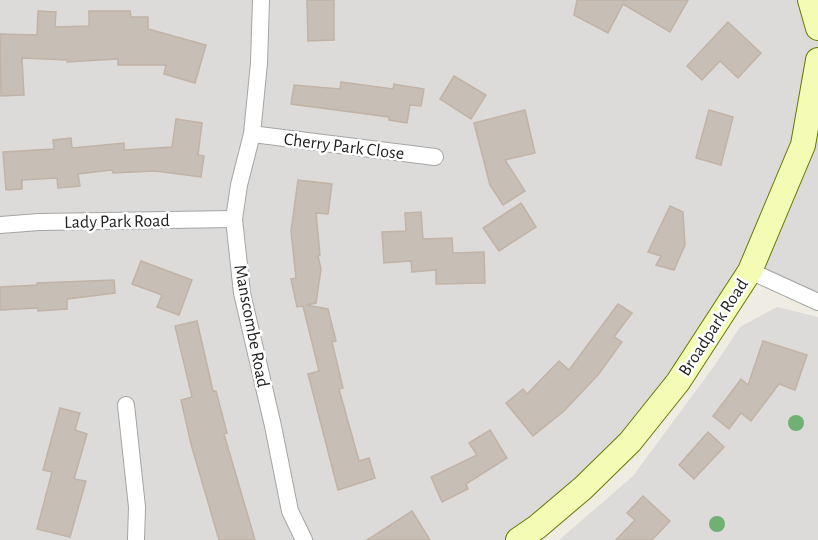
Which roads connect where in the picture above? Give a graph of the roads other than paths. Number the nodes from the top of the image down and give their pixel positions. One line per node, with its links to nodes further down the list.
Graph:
1 (261, 0): 5 (street, Manscombe Road)
2 (810, 0): 3 (street)
3 (818, 28)
4 (818, 60): 9 (street, Broadpark Road)
5 (252, 134): 6 (street, Cherry Park Close); 7 (street, Manscombe Road)
6 (435, 157)
7 (234, 219): 8 (street, Lady Park Road); 13 (street, Manscombe Road)
8 (0, 225)
9 (750, 271): 10 (street); 14 (street, Broadpark Road)
10 (818, 302)
11 (126, 405): 12 (street)
12 (136, 540)
13 (304, 540)
14 (518, 540)

